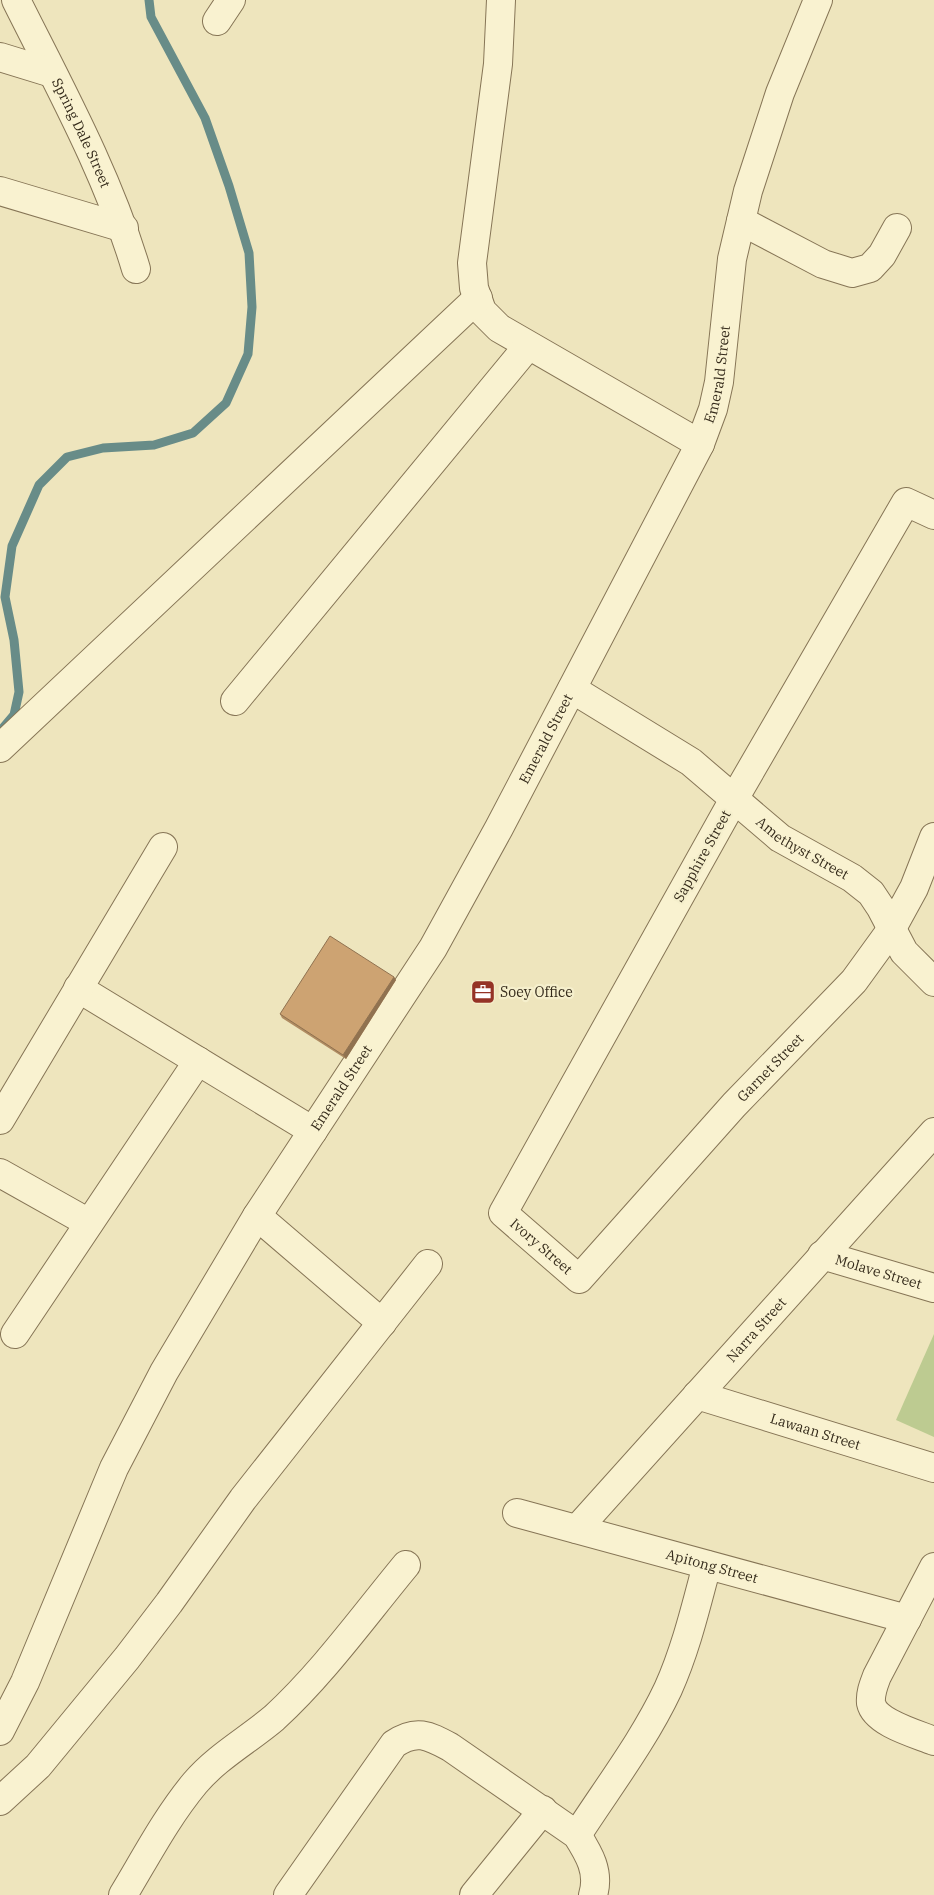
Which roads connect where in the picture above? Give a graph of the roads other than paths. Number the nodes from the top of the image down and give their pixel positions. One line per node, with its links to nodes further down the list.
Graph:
1 (16, 0): 5 (street, Spring Dale Street)
2 (501, 0): 11 (street)
3 (818, 0): 7 (street, Emerald Street)
4 (0, 58): 5 (street)
5 (52, 73): 8 (street, Spring Dale Street)
6 (0, 191): 8 (street)
7 (741, 221): 9 (street); 13 (street, Emerald Street)
8 (124, 228): 10 (street, Spring Dale Street)
9 (897, 228)
10 (136, 269)
11 (478, 298): 12 (street); 17 (street)
12 (528, 346): 13 (street); 16 (street)
13 (700, 444): 15 (street, Emerald Street)
14 (934, 515): 18 (street, Sapphire Street)
15 (572, 689): 18 (street, Amethyst Street); 26 (street, Emerald Street)
16 (235, 701)
17 (0, 748)
18 (734, 799): 21 (street, Amethyst Street); 29 (street, Sapphire Street)
19 (934, 837): 21 (street, Garnet Street)
20 (163, 847): 23 (street)
21 (891, 930): 22 (street, Amethyst Street); 34 (street, Garnet Street)
22 (934, 982)
23 (78, 988): 24 (street); 25 (street)
24 (198, 1061): 26 (street); 31 (street)
25 (0, 1120)
26 (313, 1131): 30 (street, Emerald Street)
27 (934, 1132): 32 (street, Narra Street)
28 (0, 1172): 31 (street)
29 (503, 1213): 34 (street, Ivory Street)
30 (257, 1216): 36 (street); 46 (street, Emerald Street)
31 (89, 1223): 37 (street)
32 (822, 1254): 35 (street, Molave Street); 38 (street, Narra Street)
33 (428, 1264): 36 (street)
34 (579, 1279)
35 (934, 1288)
36 (382, 1323): 48 (street)
37 (15, 1334)
38 (697, 1395): 39 (street, Lawaan Street); 41 (street, Narra Street)
39 (934, 1468)
40 (517, 1513): 41 (street, Apitong Street)
41 (577, 1529): 43 (street, Apitong Street)
42 (406, 1565): 51 (street)
43 (707, 1565): 45 (street, Apitong Street); 50 (street)
44 (934, 1568): 45 (street)
45 (907, 1619): 47 (street)
46 (0, 1731)
47 (934, 1741)
48 (0, 1801)
49 (542, 1810): 50 (street); 52 (street); 53 (street)
50 (577, 1834): 54 (street)
51 (123, 1895)
52 (288, 1895)
53 (474, 1895)
54 (593, 1895)

